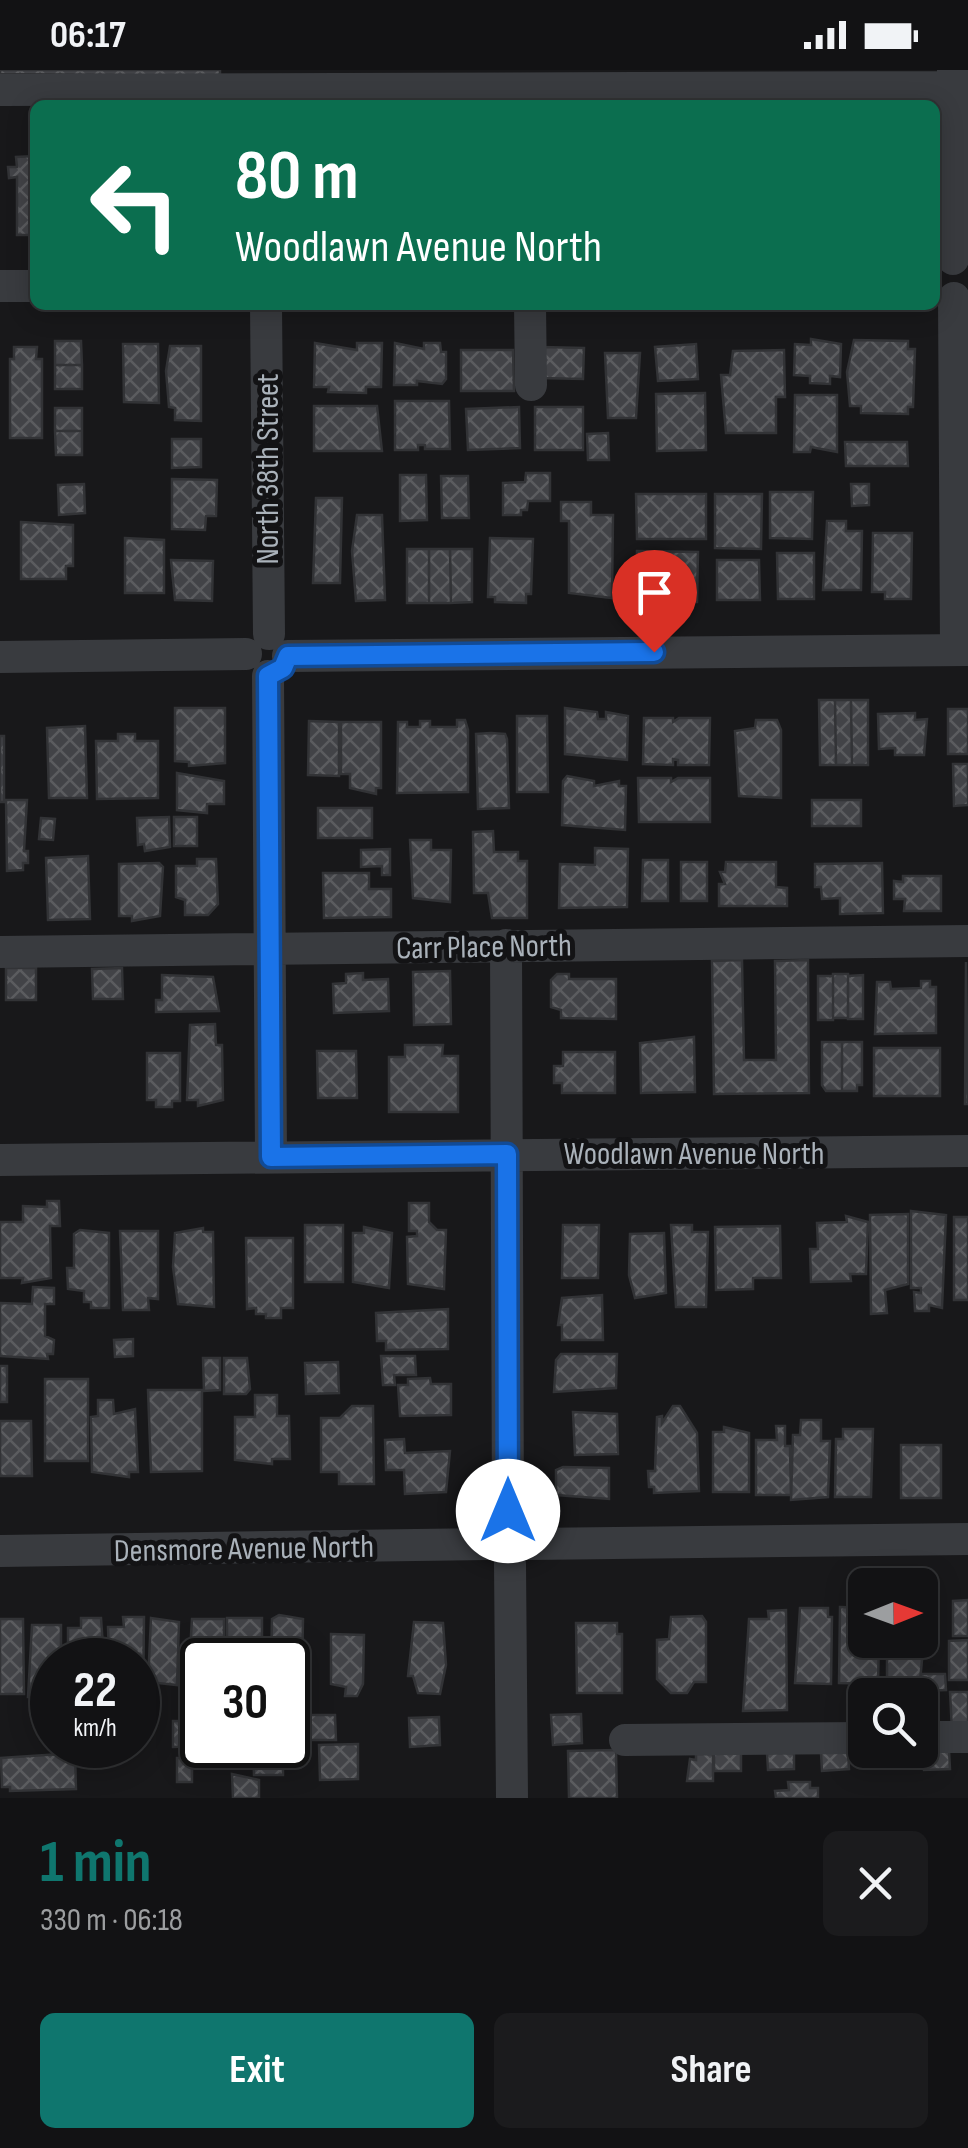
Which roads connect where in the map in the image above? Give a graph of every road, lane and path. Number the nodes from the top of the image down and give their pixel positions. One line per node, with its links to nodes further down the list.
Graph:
1 (953, 78): 2 (street); 4 (street)
2 (265, 88): 3 (street)
3 (0, 90)
4 (952, 278): 10 (street)
5 (0, 286): 6 (street)
6 (30, 286)
7 (266, 310): 11 (street, North 38th Street)
8 (530, 310): 9 (street)
9 (530, 385)
10 (962, 650): 11 (street)
11 (268, 655): 12 (street); 15 (street, North 38th Street)
12 (0, 657)
13 (968, 942): 14 (street, Carr Place North)
14 (506, 945): 15 (street, Carr Place North); 18 (street)
15 (270, 950): 16 (street, Carr Place North); 19 (street, North 38th Street)
16 (0, 952)
17 (968, 1151): 18 (street, Woodlawn Avenue North)
18 (507, 1154): 19 (street, Woodlawn Avenue North); 22 (street)
19 (271, 1157): 20 (street, Woodlawn Avenue North)
20 (0, 1160)
21 (968, 1539): 22 (street, Densmore Avenue North)
22 (509, 1544): 23 (street, Densmore Avenue North); 28 (street)
23 (0, 1552)
24 (938, 1737): 25 (street)
25 (968, 1737)
26 (848, 1738): 27 (street)
27 (624, 1740)
28 (512, 1798)

